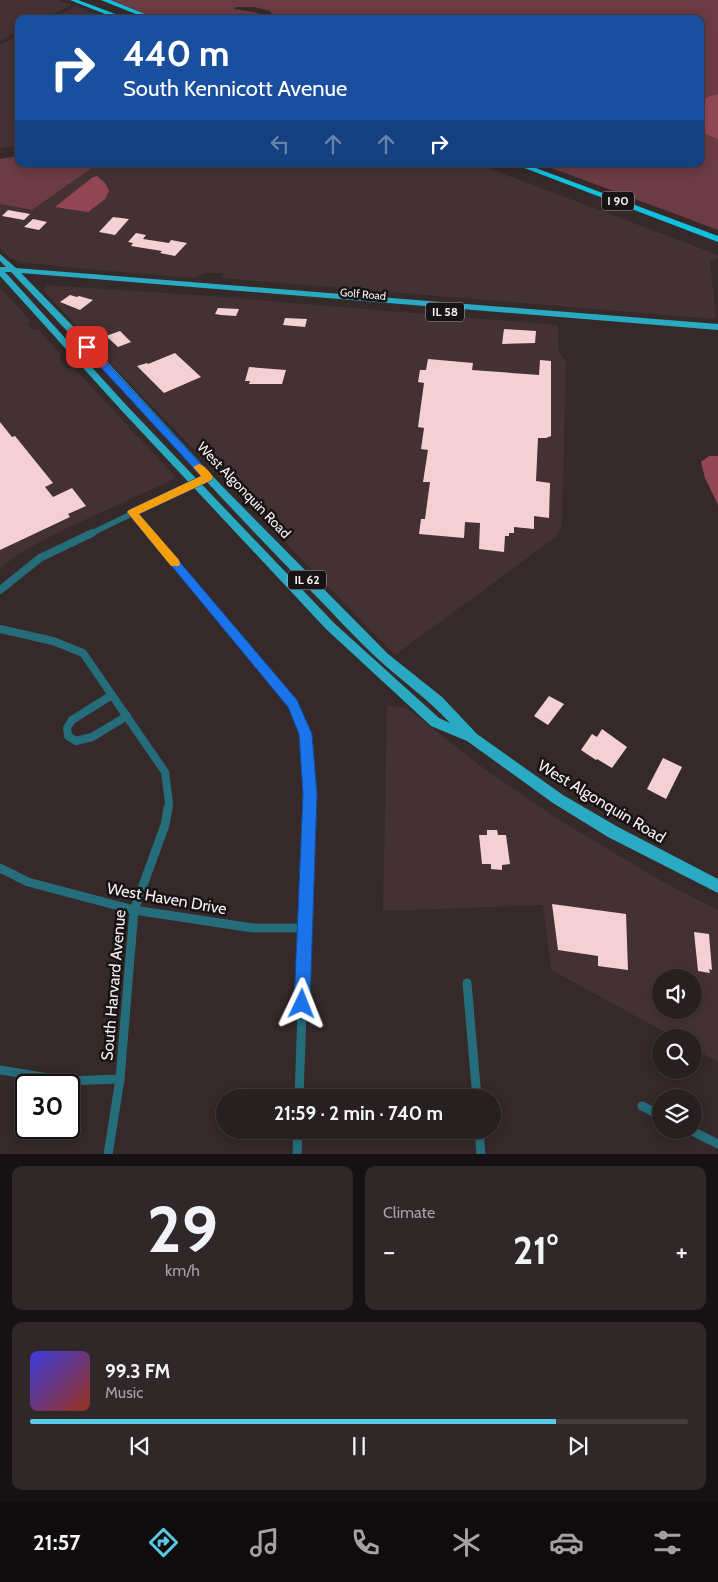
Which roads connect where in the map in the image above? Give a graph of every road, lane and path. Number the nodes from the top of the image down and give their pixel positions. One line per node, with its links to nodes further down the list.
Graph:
1 (73, 0): 4 (highway)
2 (82, 0): 5 (highway)
3 (104, 0): 6 (highway)
4 (112, 15)
5 (121, 15)
6 (143, 15)
7 (526, 167): 10 (highway, I 90)
8 (549, 167): 9 (highway, I 90)
9 (718, 230)
10 (718, 239)
11 (0, 256): 12 (main road, West Algonquin Road / IL 62)
12 (13, 270): 13 (main road, IL 58); 14 (main road, West Algonquin Road / IL 62); 15 (main road, Golf Road / IL 58)
13 (1, 274): 14 (main road, Golf Road / IL 58); 18 (main road, West Algonquin Road / IL 62)
14 (20, 278): 16 (main road, Golf Road / IL 58); 17 (main road, West Algonquin Road / IL 62)
15 (718, 327)
16 (718, 335)
17 (208, 477): 18 (street); 24 (main road, West Algonquin Road / IL 62)
18 (195, 482): 19 (street); 24 (main road, West Algonquin Road / IL 62)
19 (132, 512): 20 (street); 28 (street)
20 (0, 590)
21 (0, 630): 22 (street, South Harvard Avenue)
22 (112, 695): 23 (street, South Harvard Avenue); 23 (street)
23 (127, 716): 27 (street, South Harvard Avenue)
24 (472, 738): 26 (main road, West Algonquin Road / IL 62)
25 (0, 868): 27 (street, West Haven Drive)
26 (718, 886)
27 (134, 910): 28 (street, West Haven Drive); 31 (street, South Harvard Avenue)
28 (304, 928): 32 (street)
29 (467, 983): 33 (street)
30 (0, 1070): 31 (street)
31 (120, 1079): 40 (street, South Harvard Avenue)
32 (299, 1089)
33 (476, 1089)
34 (642, 1106): 35 (street)
35 (652, 1111)
36 (702, 1136): 39 (street)
37 (298, 1139): 41 (street)
38 (480, 1139): 42 (street)
39 (718, 1144)
40 (108, 1154)
41 (297, 1154)
42 (481, 1154)

